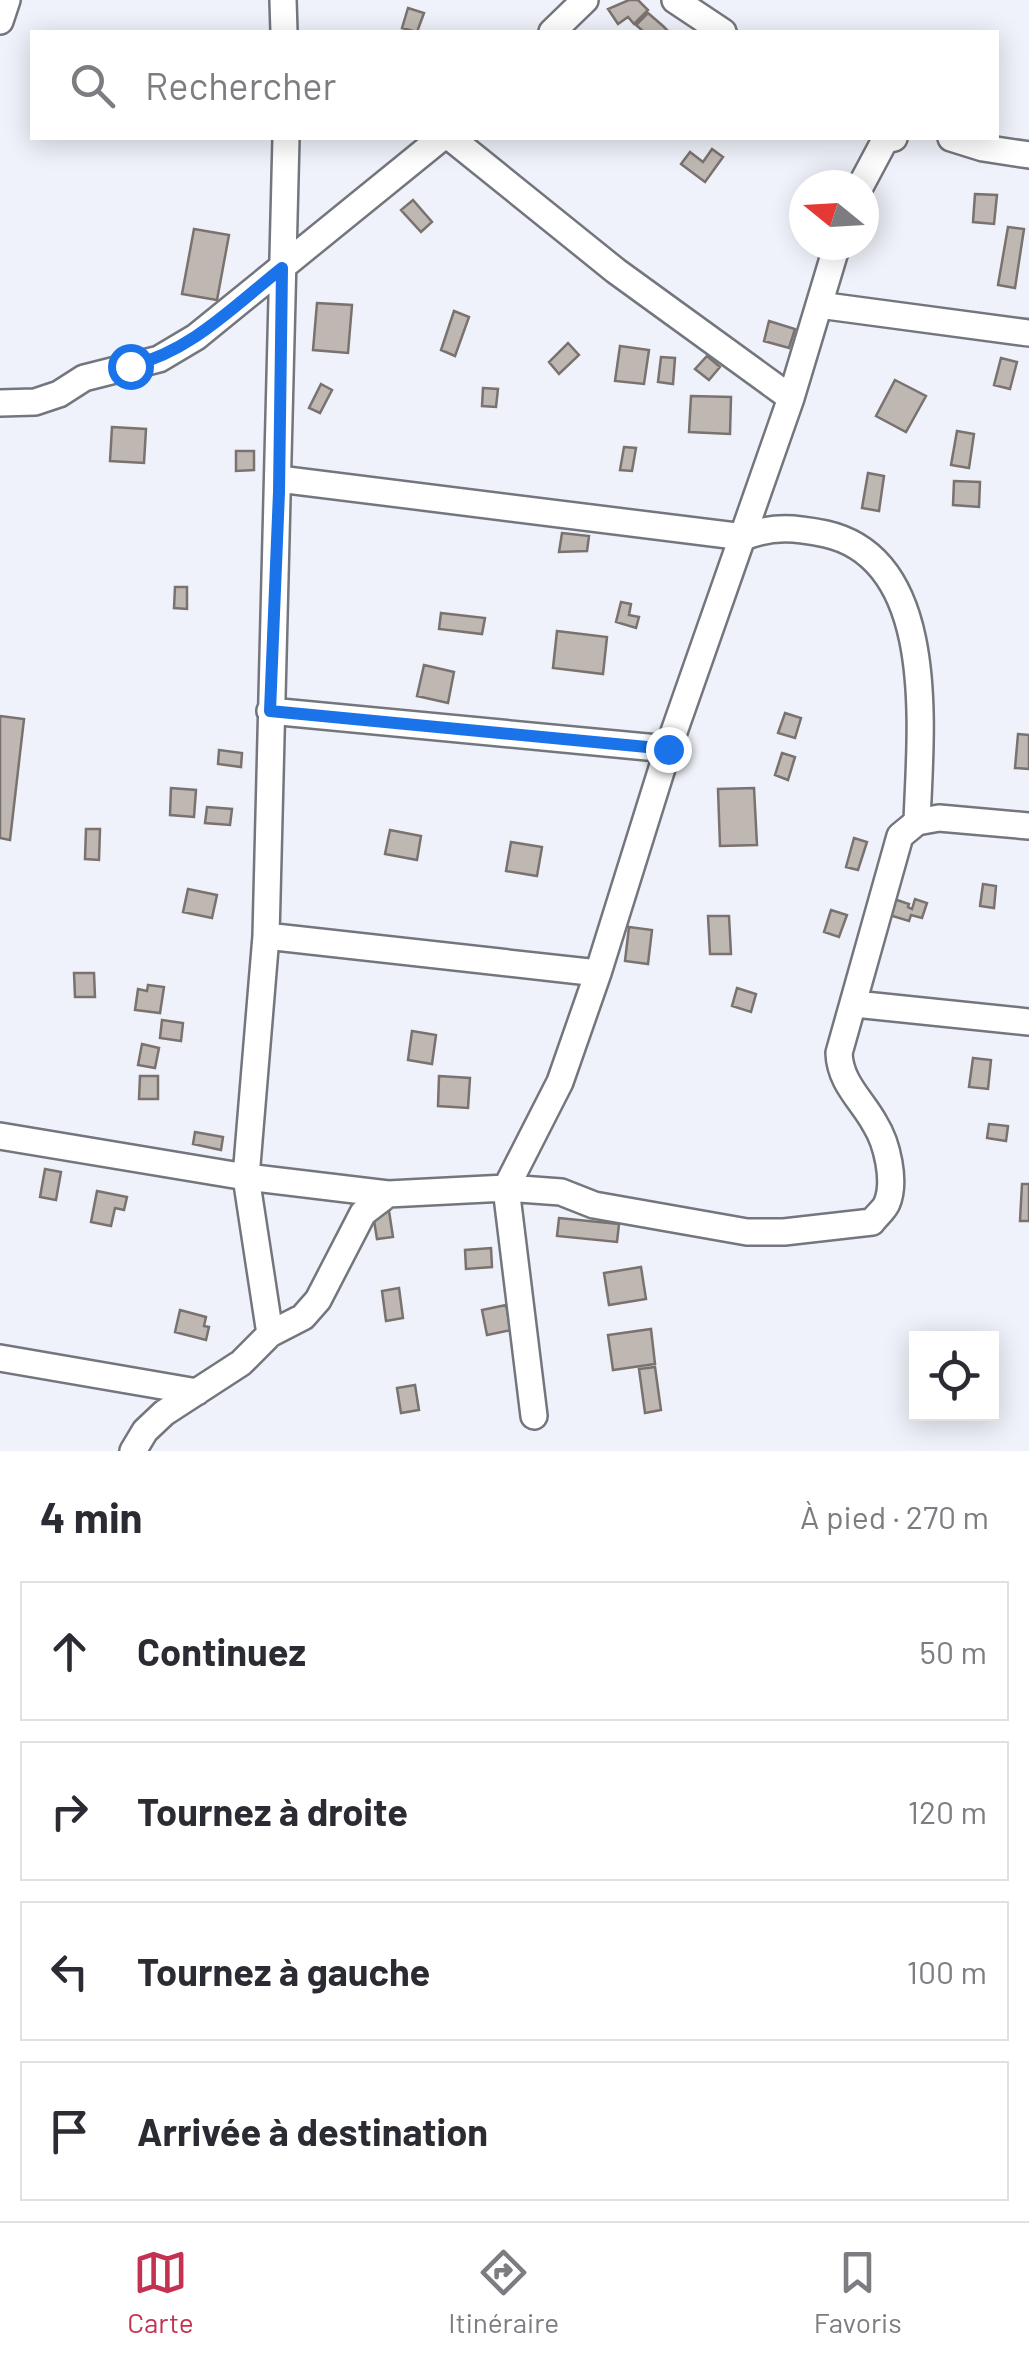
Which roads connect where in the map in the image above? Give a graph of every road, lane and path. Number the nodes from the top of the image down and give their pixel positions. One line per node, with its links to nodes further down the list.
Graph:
1 (7, 0): 5 (street)
2 (283, 0): 6 (street)
3 (585, 0): 7 (street)
4 (675, 0): 8 (street)
5 (0, 21)
6 (284, 30)
7 (554, 30)
8 (720, 30)
9 (286, 140): 17 (street)
10 (439, 140): 17 (street)
11 (453, 140): 20 (street)
12 (886, 140): 15 (street)
13 (958, 140): 14 (street)
14 (1029, 155)
15 (870, 170)
16 (832, 260): 18 (street)
17 (282, 268): 21 (street); 22 (street)
18 (819, 305): 19 (street); 20 (street)
19 (1029, 332)
20 (791, 398): 23 (street)
21 (0, 404)
22 (279, 479): 23 (street); 24 (street)
23 (744, 537): 25 (street); 26 (street)
24 (270, 711): 25 (street); 28 (street)
25 (668, 749): 29 (street)
26 (917, 822): 27 (street); 30 (street)
27 (1029, 826)
28 (266, 936): 29 (street); 33 (street)
29 (598, 974): 34 (street)
30 (855, 1004): 31 (street); 34 (street)
31 (1029, 1022)
32 (0, 1136): 33 (street)
33 (246, 1177): 35 (street); 36 (street)
34 (506, 1188): 35 (street); 39 (street)
35 (388, 1194): 36 (street)
36 (270, 1334): 38 (street)
37 (0, 1358): 38 (street)
38 (197, 1392): 40 (street)
39 (534, 1416)
40 (133, 1451)

